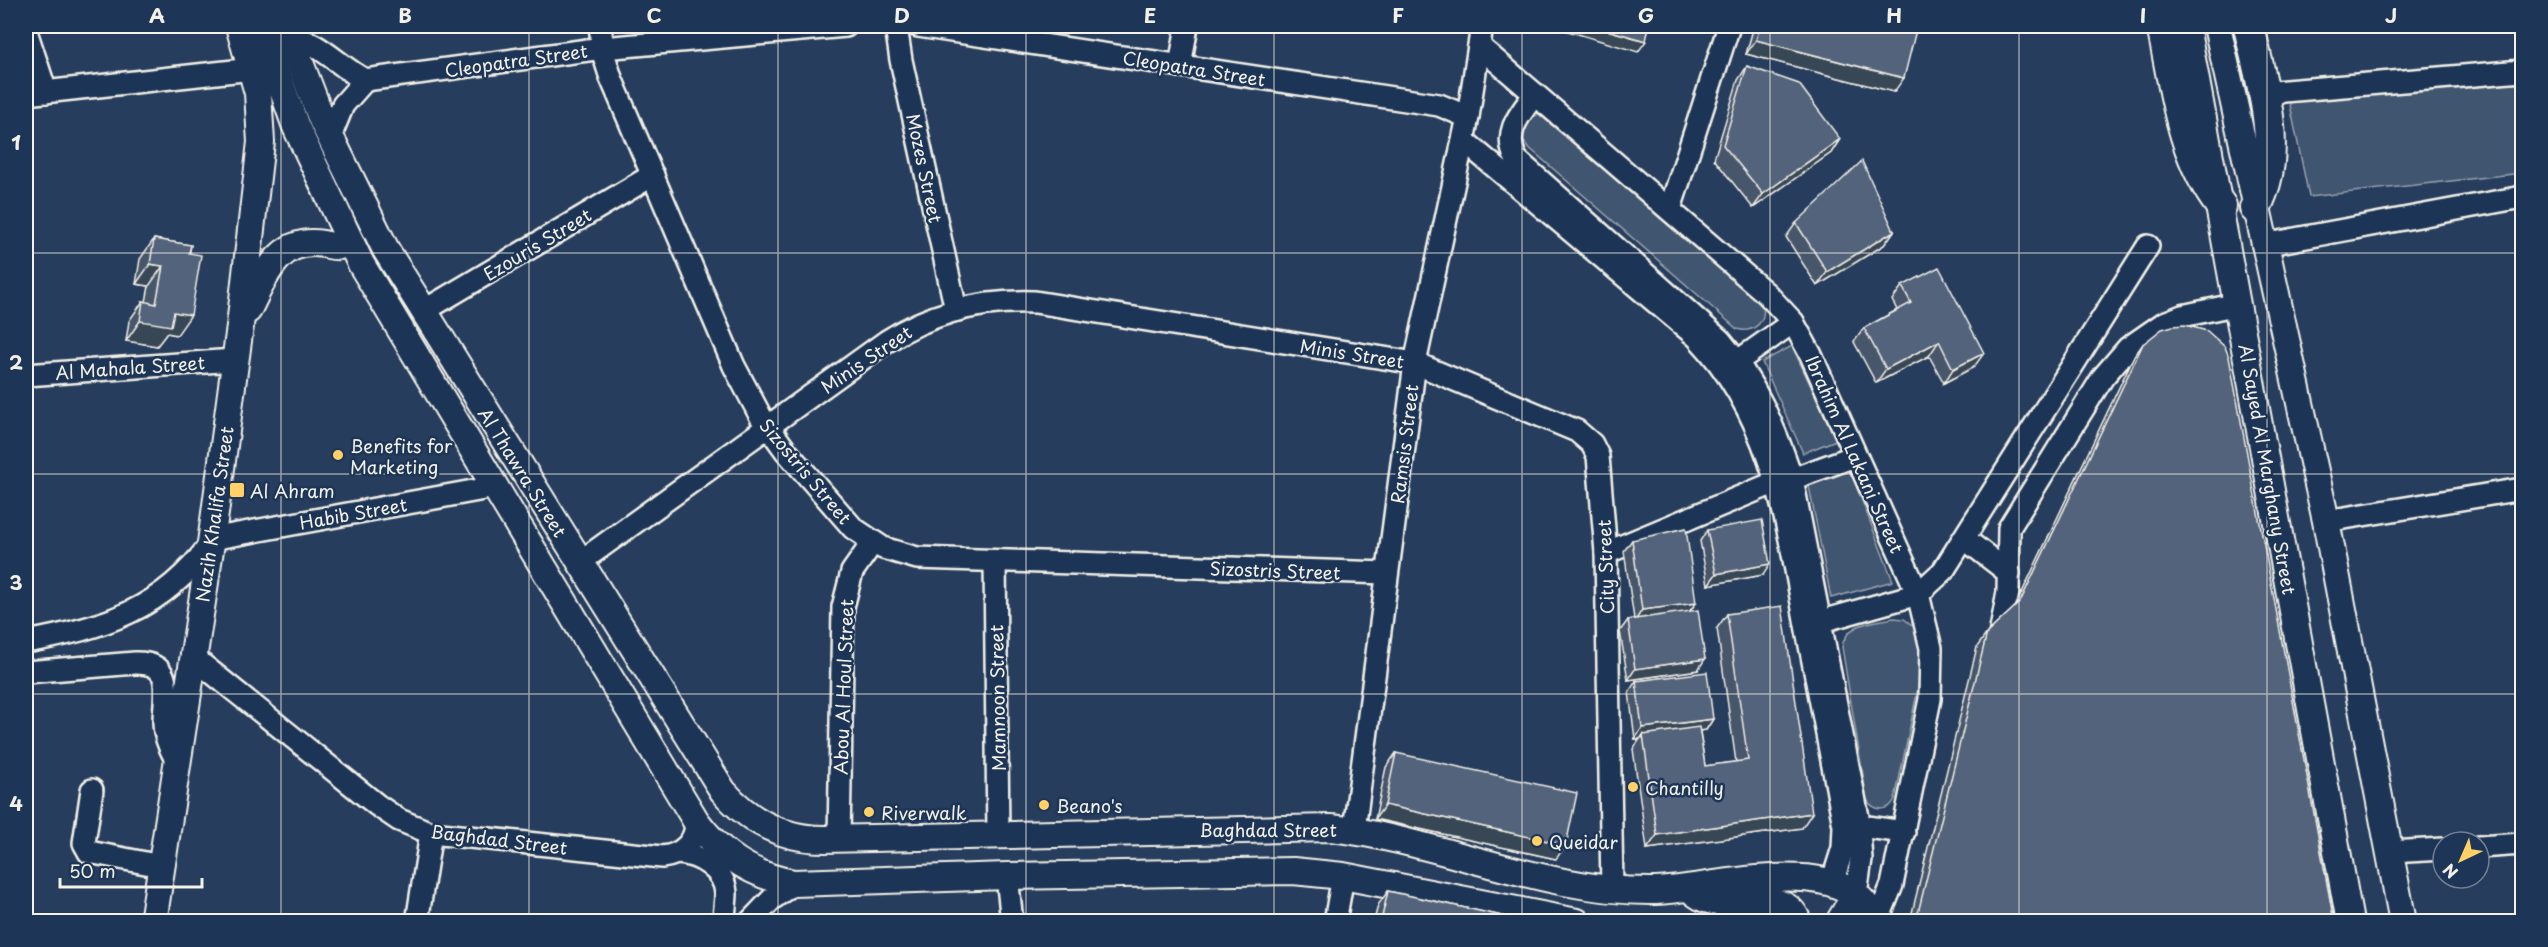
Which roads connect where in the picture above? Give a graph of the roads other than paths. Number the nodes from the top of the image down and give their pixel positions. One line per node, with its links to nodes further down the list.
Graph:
1 (239, 26): 18 (main road)
2 (260, 26): 20 (main road, Al Thawra Street)
3 (600, 26): 16 (street, Sizostris Street)
4 (846, 26): 16 (street, Cleopatra Street)
5 (896, 26): 39 (street, Mozes Street)
6 (918, 26): 17 (street, Cleopatra Street)
7 (1187, 26): 17 (street)
8 (1729, 26): 32 (street)
9 (2162, 26): 30 (highway, Al Sayed Al Marghany Street)
10 (2186, 26): 30 (main road)
11 (2217, 26): 31 (main road)
12 (2248, 26): 23 (highway)
13 (26, 31): 22 (street)
14 (291, 31): 21 (street); 26 (main road, Al Thawra Street)
15 (1481, 36): 24 (street, Ibrahim Al Lakani Street); 25 (street, Ramsis Street)
16 (603, 48): 21 (street, Cleopatra Street); 28 (street, Sizostris Street)
17 (1180, 66): 25 (street, Cleopatra Street)
18 (252, 69): 22 (street); 33 (main road, Nazih Khalifa Street)
19 (2523, 71): 23 (street)
20 (278, 80): 33 (main road); 34 (main road, Al Thawra Street)
21 (365, 80): 26 (street)
22 (36, 93)
23 (2262, 93): 31 (highway)
24 (1535, 94): 32 (street, Ibrahim Al Lakani Street); 44 (street)
25 (1468, 117): 27 (street, Ramsis Street)
26 (330, 137): 40 (main road, Al Thawra Street)
27 (1463, 140): 45 (street, Ramsis Street); 49 (street)
28 (652, 175): 40 (street, Ezouris Street); 47 (street, Sizostris Street)
29 (2523, 197): 35 (street)
30 (2221, 206): 37 (main road, Al Sayed Al Marghany Street)
31 (2255, 208): 35 (main road)
32 (1670, 209): 41 (street, Ibrahim Al Lakani Street)
33 (251, 220): 42 (main road, Nazih Khalifa Street)
34 (349, 241): 42 (main road); 50 (main road, Al Thawra Street)
35 (2263, 245): 37 (main road); 52 (main road)
36 (2148, 246): 53 (street)
37 (2229, 251): 38 (main road, Al Sayed Al Marghany Street)
38 (2238, 304): 60 (street); 99 (main road, Al Sayed Al Marghany Street)
39 (956, 310): 45 (street, Minis Street); 47 (street, Minis Street)
40 (422, 312): 58 (main road, Al Thawra Street)
41 (1792, 322): 44 (street); 48 (street, Ibrahim Al Lakani Street)
42 (240, 326): 43 (main road, Nazih Khalifa Street)
43 (234, 360): 46 (street, Al Mahala Street); 54 (main road, Nazih Khalifa Street)
44 (1738, 362): 49 (street)
45 (1415, 363): 56 (street, City Street); 59 (street, Ramsis Street)
46 (26, 375)
47 (768, 428): 55 (street, Sizostris Street); 58 (street, Minis Street)
48 (1855, 456): 49 (street); 61 (street, Ibrahim Al Lakani Street)
49 (1784, 480): 56 (street); 62 (street); 85 (street)
50 (495, 487): 54 (street, Habib Street); 69 (main road, Al Thawra Street)
51 (2523, 489): 52 (street)
52 (2326, 521): 79 (main road)
53 (1965, 539): 60 (street); 61 (street)
54 (211, 541): 63 (street); 64 (main road, Nazih Khalifa Street)
55 (873, 542): 57 (street, Sizostris Street); 75 (street, Abou Al Houl Street)
56 (1606, 553): 86 (street, City Street)
57 (995, 561): 59 (street, Sizostris Street); 74 (street, Mamnoon Street)
58 (580, 562): 75 (main road, Al Thawra Street)
59 (1387, 573): 71 (street, Ramsis Street)
60 (2009, 573): 65 (street)
61 (1918, 594): 62 (street); 72 (street, Ibrahim Al Lakani Street)
62 (1821, 621): 70 (street)
63 (26, 642)
64 (194, 658): 67 (main road, Nazih Khalifa Street); 73 (street, Baghdad Street)
65 (1994, 669)
66 (26, 672): 67 (street)
67 (177, 761): 81 (main road, Nazih Khalifa Street)
68 (92, 790): 81 (street)
69 (696, 821): 80 (street); 84 (main road, Al Thawra Street)
70 (1860, 826): 72 (street); 88 (street)
71 (1354, 830): 74 (main road, Baghdad Street); 86 (main road, Baghdad Street)
72 (1904, 832): 98 (street, Ibrahim Al Lakani Street)
73 (431, 833): 80 (street, Baghdad Street); 90 (street)
74 (998, 834): 75 (main road, Baghdad Street)
75 (839, 839)
76 (2523, 844): 77 (street)
77 (2491, 846)
78 (2431, 850): 79 (street)
79 (2390, 852): 100 (main road)
80 (678, 853): 91 (street)
81 (161, 866): 89 (main road, Nazih Khalifa Street)
82 (1007, 876): 83 (main road); 84 (main road); 93 (street)
83 (1343, 876): 94 (street); 95 (main road)
84 (794, 883): 92 (street)
85 (1832, 883): 87 (main road, Baghdad Street); 88 (main road)
86 (1612, 888): 87 (main road, Baghdad Street)
87 (1690, 888): 96 (main road)
88 (1856, 894): 97 (main road); 98 (main road, Ibrahim Al Lakani Street)
89 (153, 921)
90 (417, 921)
91 (724, 921)
92 (750, 921)
93 (1012, 921)
94 (1335, 921)
95 (1577, 921)
96 (1798, 921)
97 (1839, 921)
98 (1876, 921)
99 (2350, 921)
100 (2403, 921)

